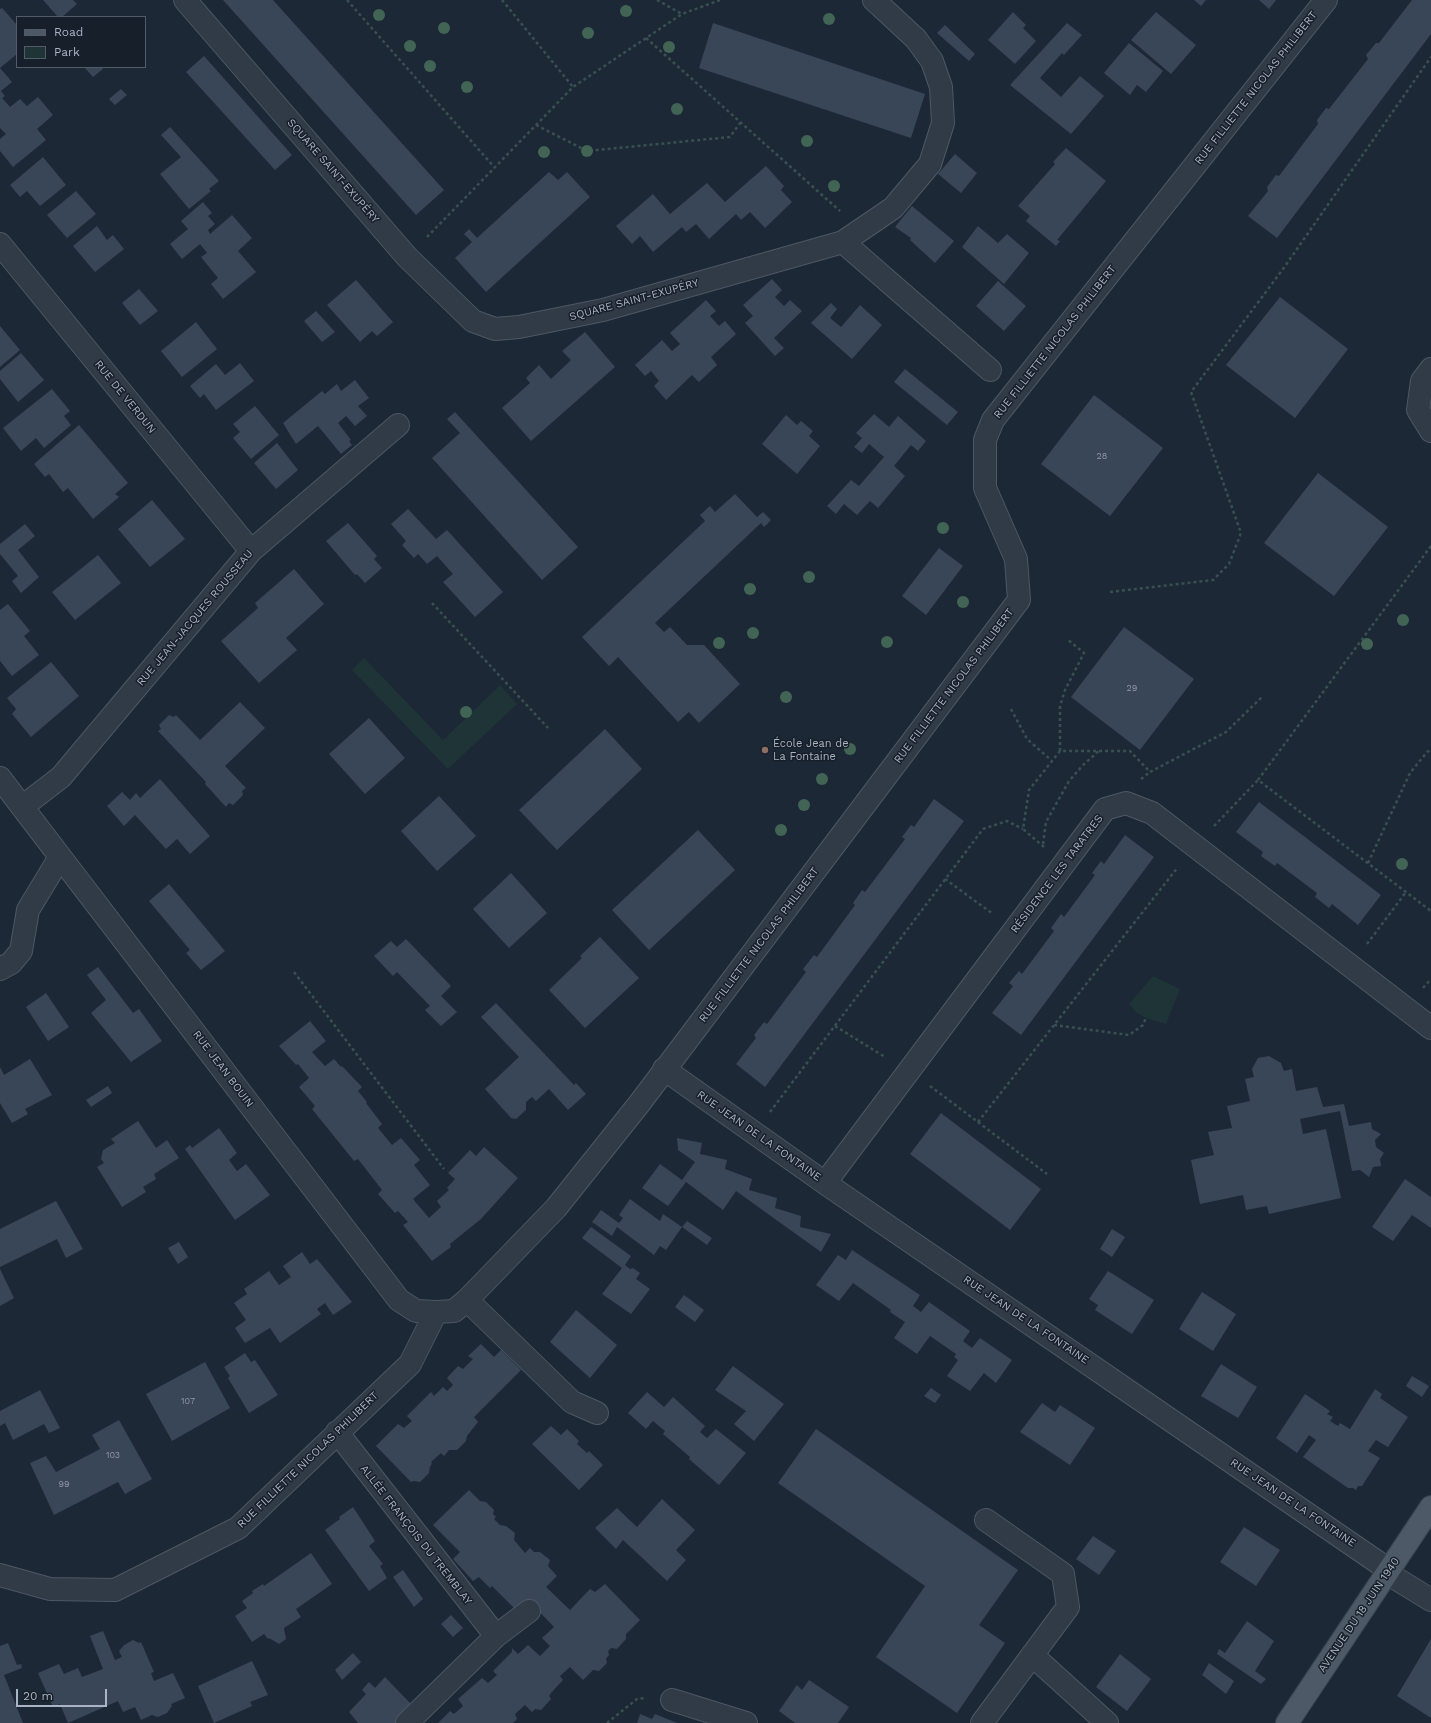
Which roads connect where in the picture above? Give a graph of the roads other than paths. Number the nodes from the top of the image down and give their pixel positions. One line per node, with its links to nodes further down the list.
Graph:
1 (186, 0): 4 (street, SQUARE SAINT-EXUPÉRY)
2 (874, 0): 4 (street, SQUARE SAINT-EXUPÉRY)
3 (1326, 0): 16 (street, RUE FILLIETTE NICOLAS PHILIBERT)
4 (843, 242): 7 (street)
5 (0, 244): 10 (street, RUE DE VERDUN)
6 (1431, 369): 9 (street)
7 (990, 370)
8 (398, 425): 10 (street, RUE JEAN-JACQUES ROUSSEAU)
9 (1431, 431)
10 (251, 551): 12 (street, RUE JEAN-JACQUES ROUSSEAU)
11 (0, 778): 12 (street, RUE JEAN BOUIN)
12 (22, 806): 13 (street, RUE JEAN BOUIN)
13 (60, 857): 14 (street); 19 (street, RUE JEAN BOUIN)
14 (0, 969)
15 (1431, 1028): 17 (street, RÉSIDENCE LES TARATRES)
16 (664, 1069): 17 (street, RUE JEAN DE LA FONTAINE); 18 (street, RUE FILLIETTE NICOLAS PHILIBERT)
17 (825, 1183): 24 (street, RUE JEAN DE LA FONTAINE)
18 (467, 1300): 19 (street, RUE FILLIETTE NICOLAS PHILIBERT); 20 (street)
19 (436, 1312): 21 (street, RUE FILLIETTE NICOLAS PHILIBERT)
20 (597, 1413)
21 (337, 1432): 25 (street, RUE FILLIETTE NICOLAS PHILIBERT); 28 (street, ALLÉE FRANÇOIS DU TREMBLAY)
22 (1431, 1507): 24 (main road, AVENUE DU 18 JUIN 1940)
23 (986, 1520): 29 (street)
24 (1388, 1572): 26 (street, RUE JEAN DE LA FONTAINE); 35 (main road, AVENUE DU 18 JUIN 1940)
25 (0, 1575)
26 (1431, 1600)
27 (529, 1611): 28 (street)
28 (496, 1636): 31 (street)
29 (1032, 1655): 33 (street); 34 (street)
30 (672, 1700): 32 (street)
31 (407, 1723)
32 (746, 1723)
33 (982, 1723)
34 (1107, 1723)
35 (1287, 1723)

